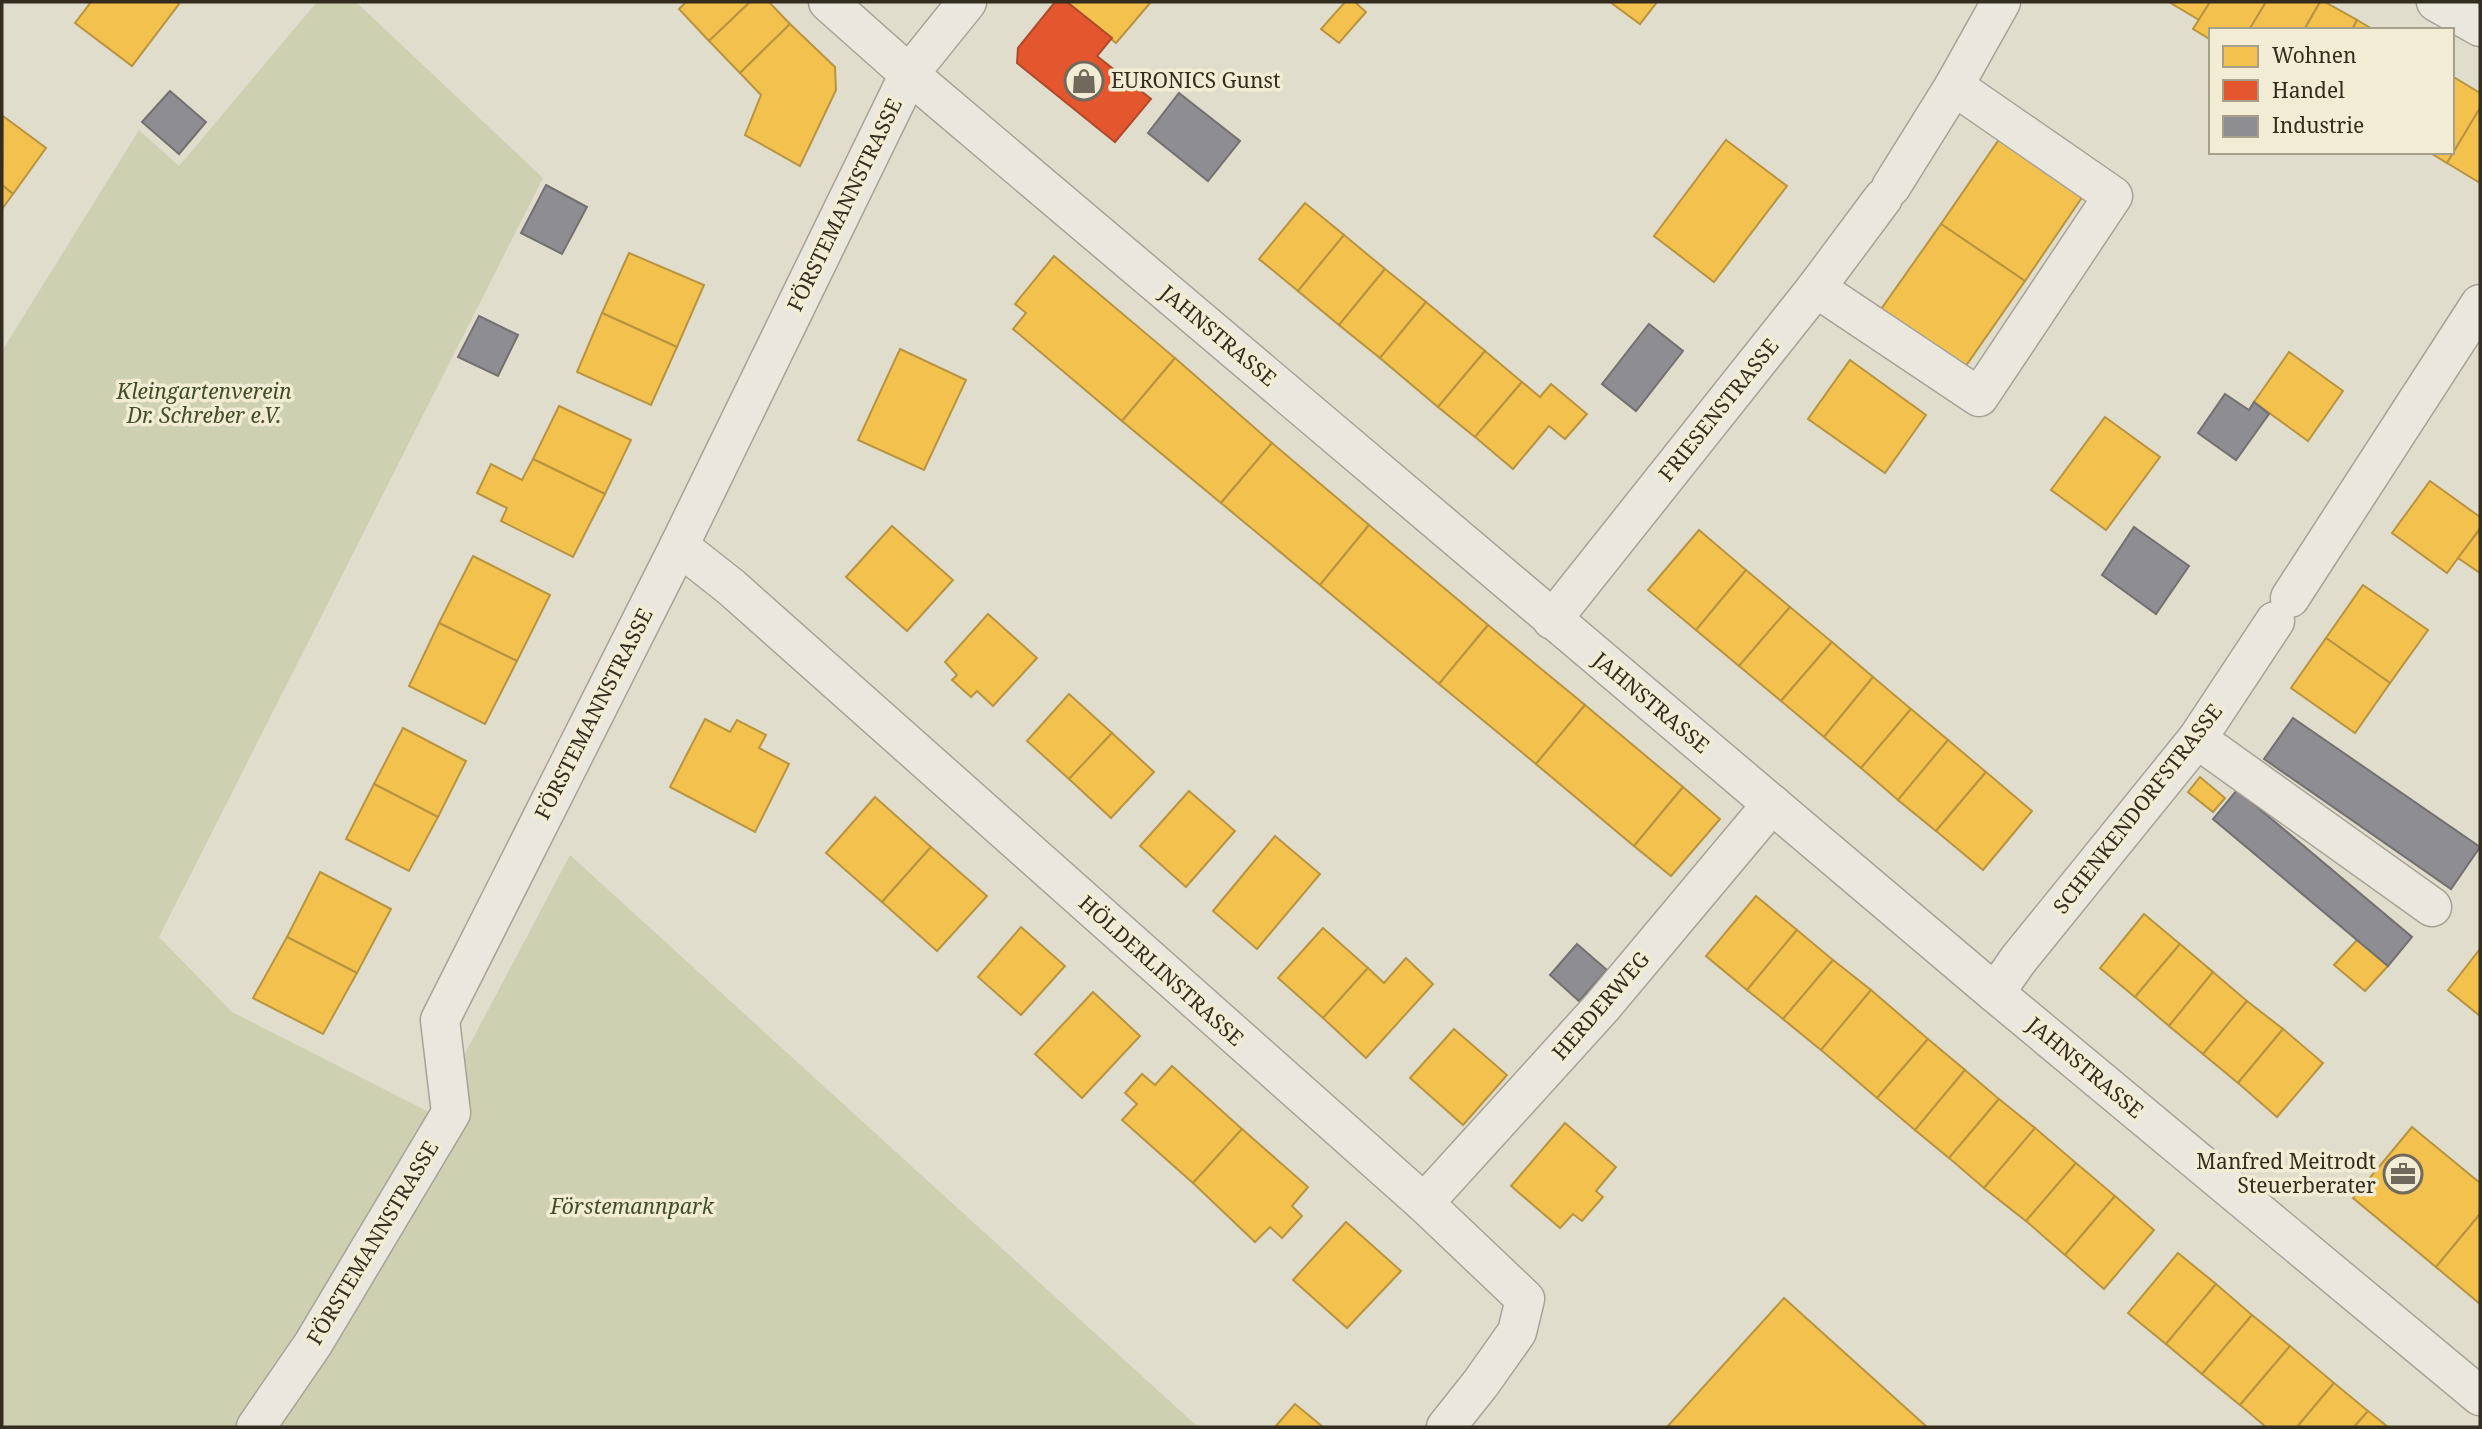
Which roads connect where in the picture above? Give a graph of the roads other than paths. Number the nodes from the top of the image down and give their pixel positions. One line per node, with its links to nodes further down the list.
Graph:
1 (828, 2): 6 (street, JAHNSTRASSE)
2 (967, 2): 6 (street, FÖRSTEMANNSTRASSE)
3 (2001, 2): 7 (street, FRIESENSTRASSE)
4 (2435, 2): 5 (street)
5 (2480, 27)
6 (909, 74): 10 (street, FÖRSTEMANNSTRASSE); 11 (street, JAHNSTRASSE)
7 (1954, 86): 8 (street, FRIESENSTRASSE); 8 (street)
8 (1816, 288): 11 (street, FRIESENSTRASSE)
9 (2480, 304): 12 (street, SCHENKENDORFSTRASSE)
10 (680, 546): 16 (street, HÖLDERLINSTRASSE); 18 (street, FÖRSTEMANNSTRASSE)
11 (1552, 620): 13 (street, JAHNSTRASSE)
12 (2197, 739): 14 (street); 15 (street, SCHENKENDORFSTRASSE)
13 (1772, 804): 15 (street, JAHNSTRASSE); 16 (street, HERDERWEG)
14 (2432, 907)
15 (1995, 993): 17 (street, JAHNSTRASSE)
16 (1424, 1203): 19 (street, HÖLDERLINSTRASSE)
17 (2480, 1396)
18 (256, 1427)
19 (1446, 1427)

